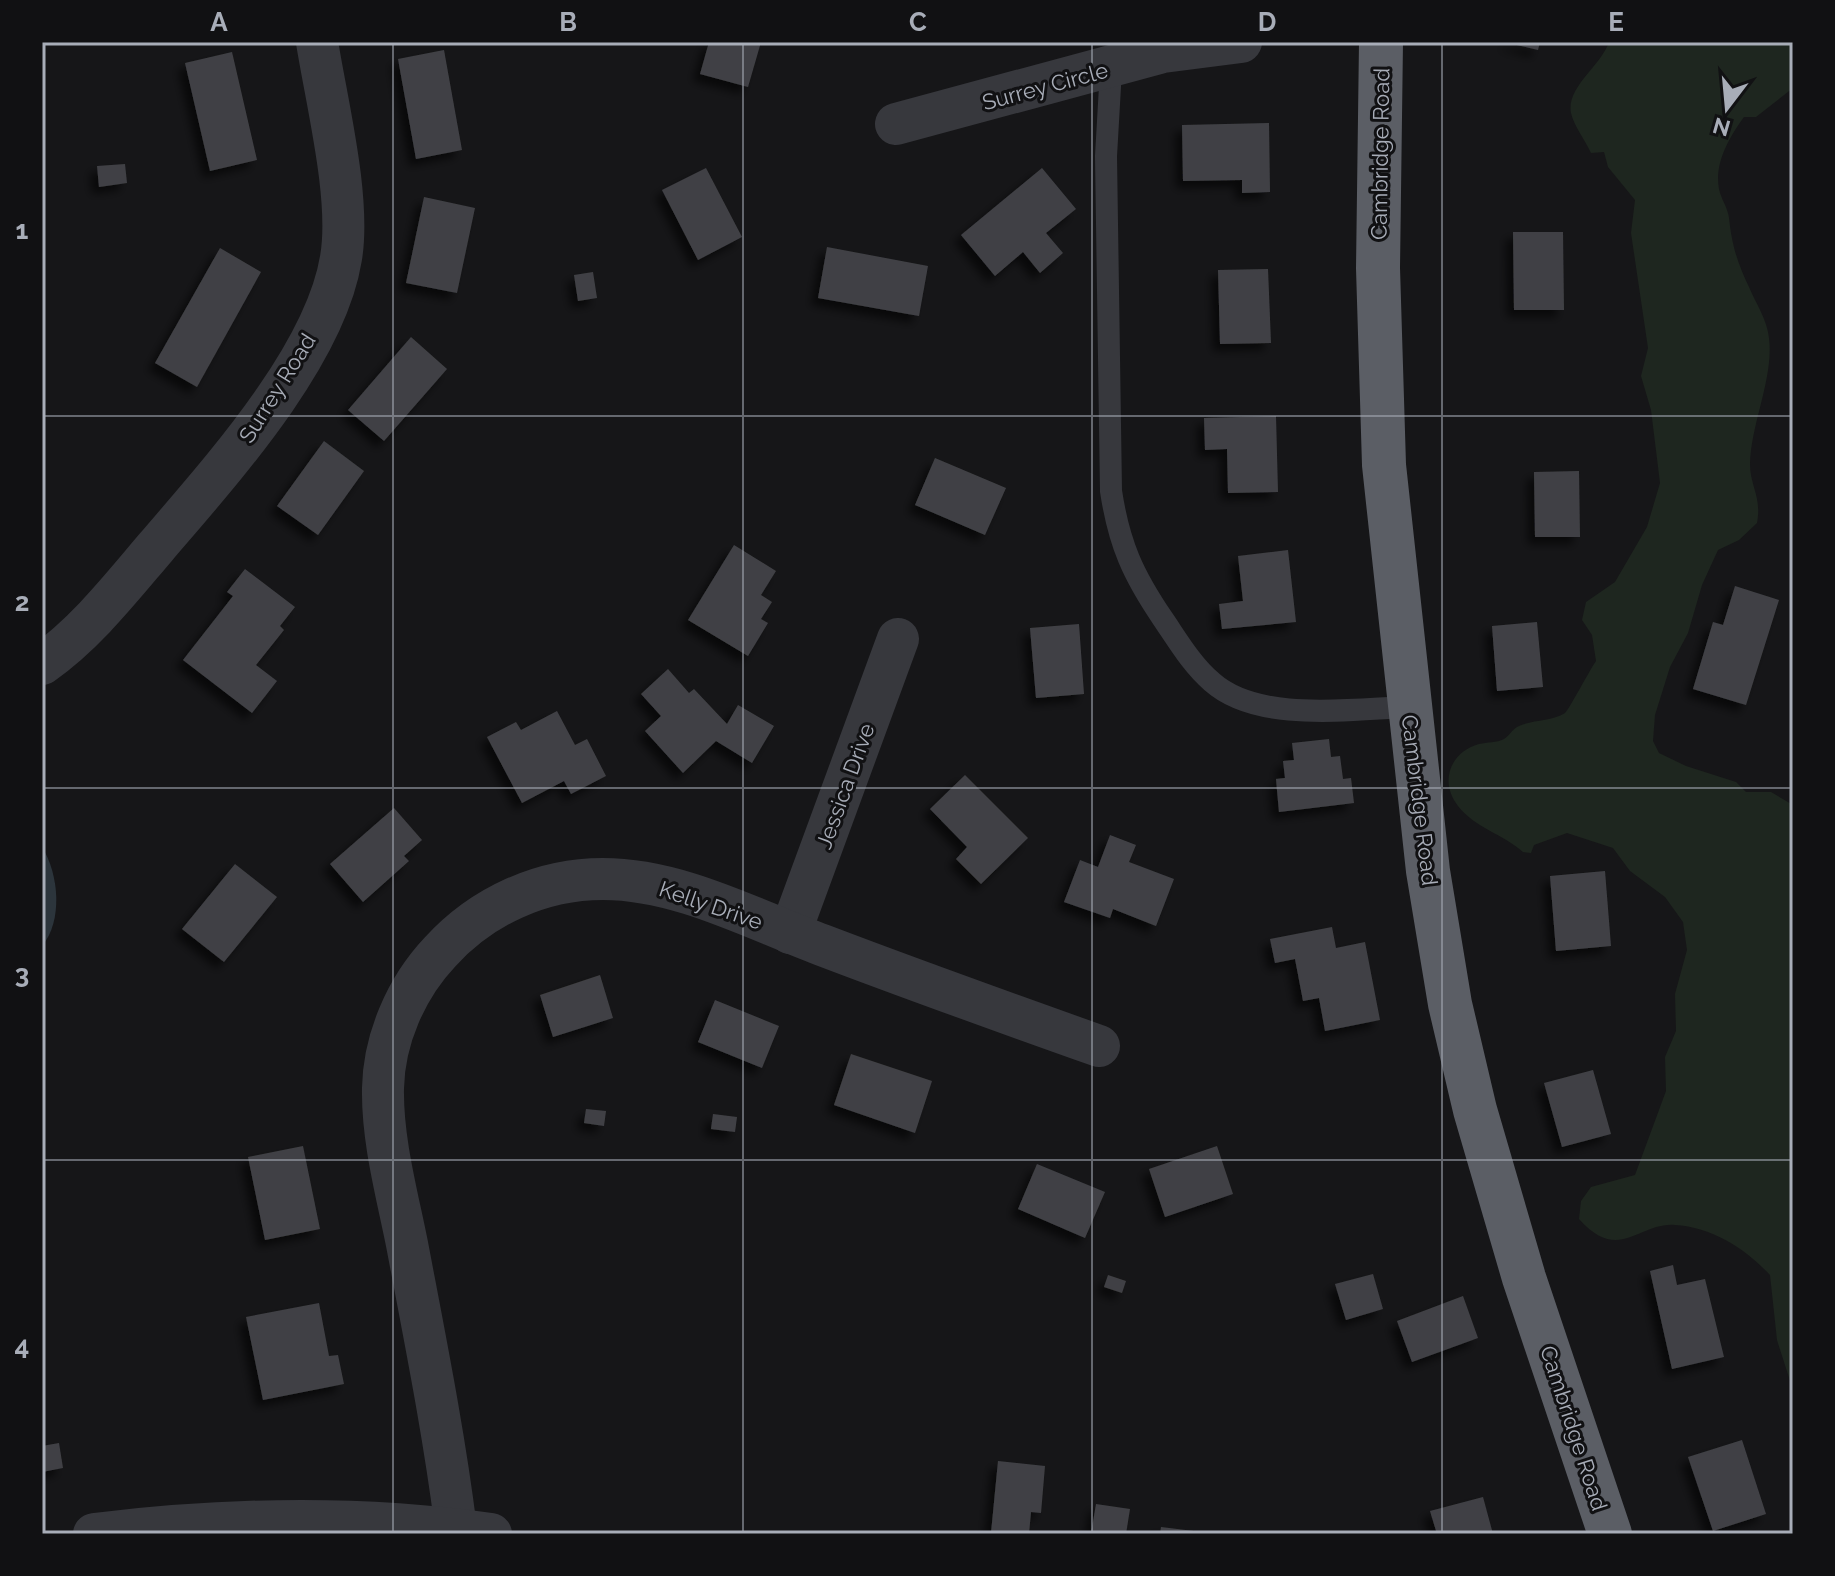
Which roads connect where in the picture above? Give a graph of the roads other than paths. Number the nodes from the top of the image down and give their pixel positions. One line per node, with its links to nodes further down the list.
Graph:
1 (317, 42): 7 (street, Surrey Road)
2 (1241, 42): 4 (street, Surrey Circle)
3 (1381, 42): 8 (highway, Cambridge Road)
4 (1111, 69): 5 (street, Surrey Circle); 8 (lane)
5 (896, 124)
6 (898, 639): 9 (street, Jessica Drive)
7 (42, 664)
8 (1409, 707): 13 (highway, Cambridge Road)
9 (790, 933): 10 (street, Kelly Drive); 11 (street, Kelly Drive)
10 (1099, 1046)
11 (473, 1531): 12 (street)
12 (94, 1534)
13 (1610, 1534)

